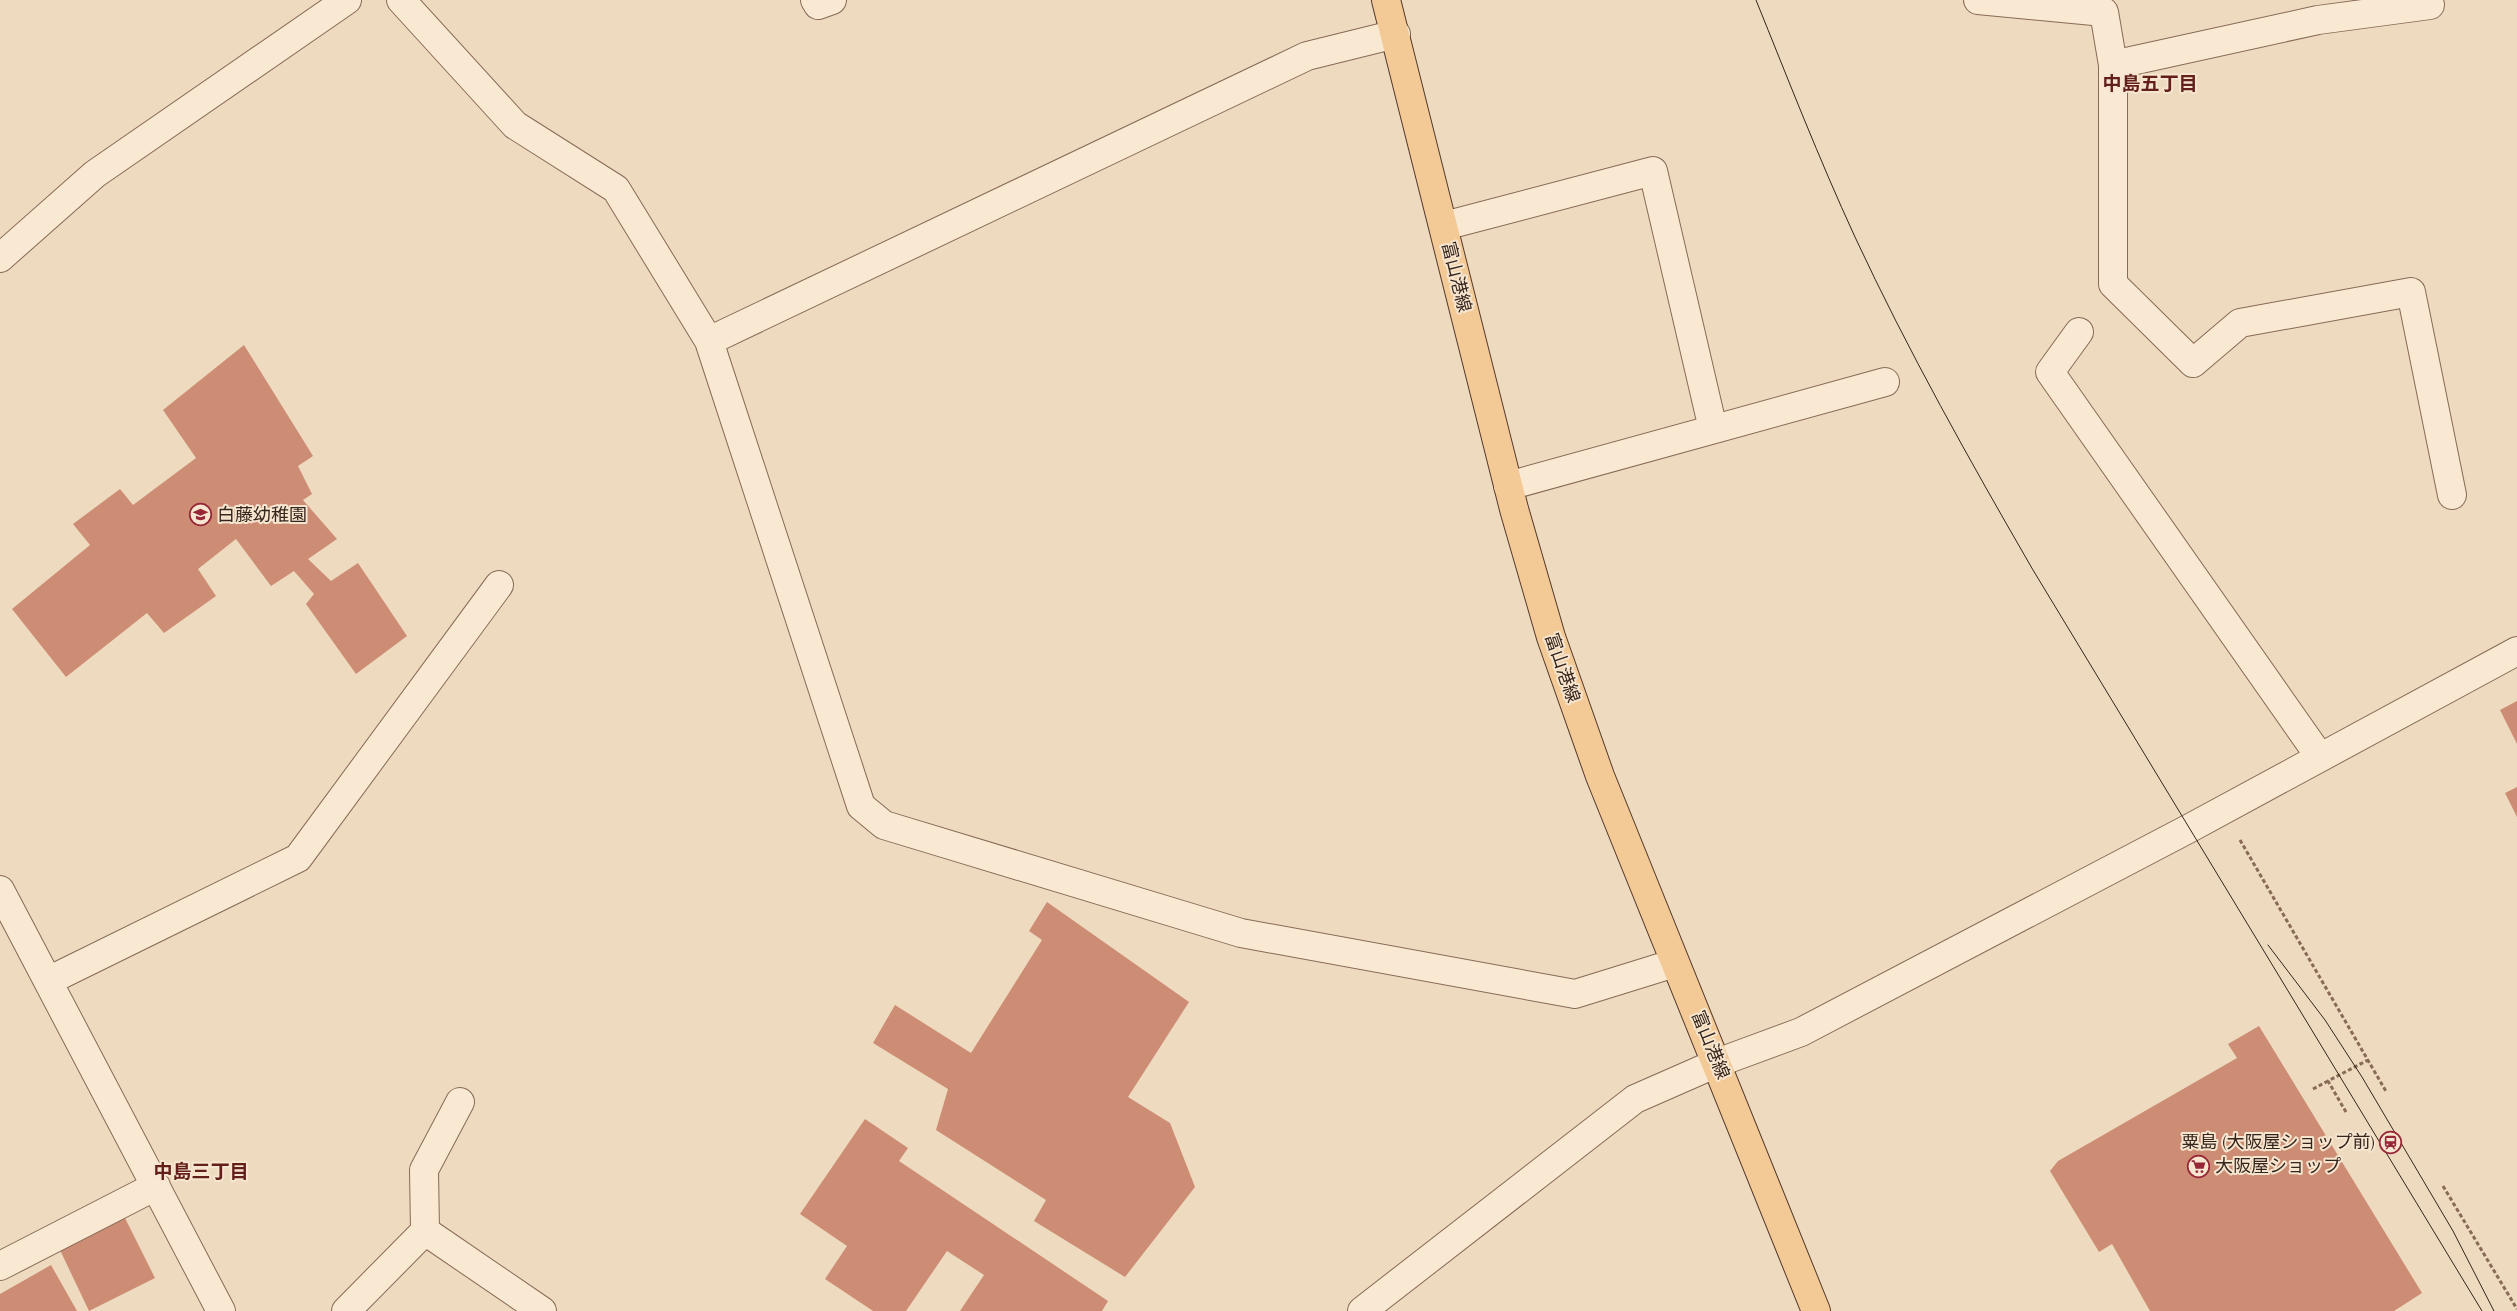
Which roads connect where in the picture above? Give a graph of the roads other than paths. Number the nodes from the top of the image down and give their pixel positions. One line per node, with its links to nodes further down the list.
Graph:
1 (347, 0): 11 (street)
2 (401, 0): 13 (street)
3 (815, 0): 4 (street)
4 (832, 0)
5 (1386, 0): 8 (main road, 富山港線)
6 (1978, 0): 9 (street)
7 (2430, 5): 9 (street)
8 (1396, 34): 10 (main road, 富山港線); 13 (street)
9 (2113, 65): 17 (street)
10 (1444, 226): 15 (street); 16 (main road, 富山港線)
11 (0, 258)
12 (2080, 332): 20 (street)
13 (709, 341): 22 (street)
14 (1885, 382): 15 (street)
15 (1713, 429): 16 (street)
16 (1508, 486): 22 (main road, 富山港線)
17 (2452, 495)
18 (498, 585): 23 (street)
19 (2517, 651): 20 (street)
20 (2320, 757): 24 (street)
21 (0, 890): 23 (street)
22 (1675, 963): 24 (main road, 富山港線)
23 (48, 981): 26 (street)
24 (1717, 1063): 32 (street); 33 (main road, 富山港線)
25 (460, 1102): 27 (street)
26 (156, 1186): 28 (street); 29 (street)
27 (425, 1231): 30 (street); 31 (street)
28 (0, 1266)
29 (221, 1311)
30 (346, 1311)
31 (542, 1311)
32 (1362, 1311)
33 (1816, 1311)

